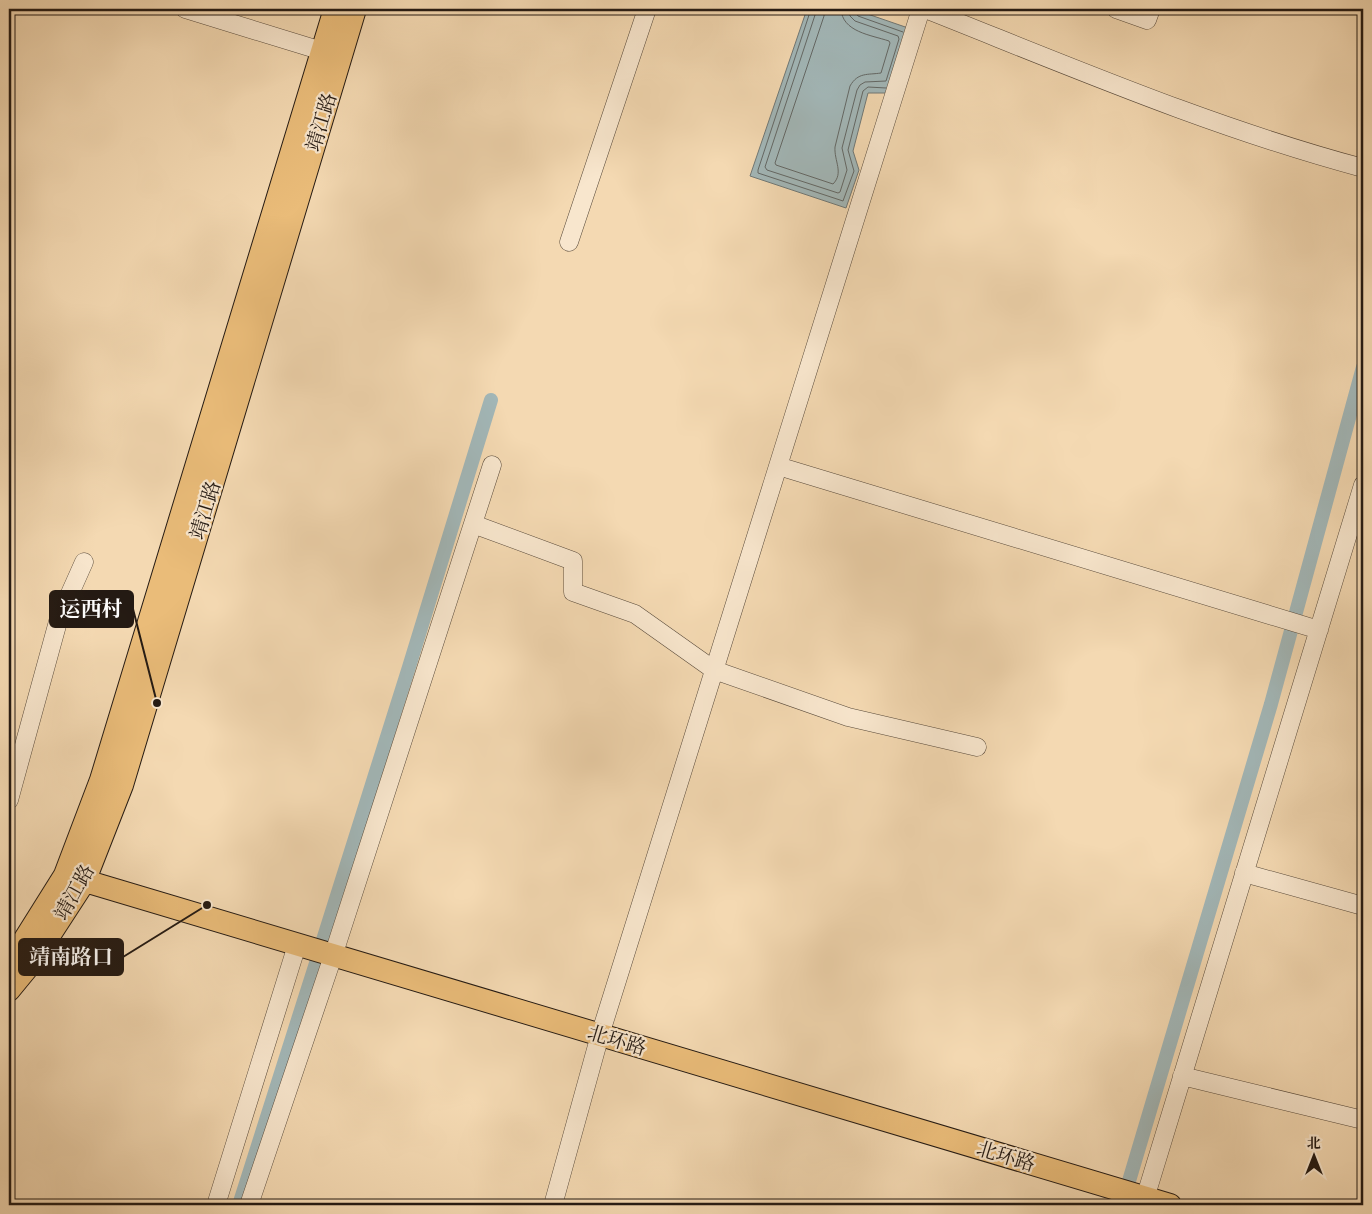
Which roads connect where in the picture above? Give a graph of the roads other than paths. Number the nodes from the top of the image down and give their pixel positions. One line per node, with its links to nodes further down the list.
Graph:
1 (185, 9): 9 (street)
2 (335, 9): 9 (main road, 靖江路)
3 (355, 9): 22 (main road, 靖江路)
4 (646, 9): 11 (street)
5 (921, 9): 13 (street)
6 (925, 9): 10 (street)
7 (1116, 9): 8 (street)
8 (1151, 9)
9 (322, 51): 22 (main road, 靖江路)
10 (1363, 168)
11 (569, 242)
12 (492, 465): 15 (street)
13 (778, 466): 17 (street); 18 (street)
14 (1363, 485): 17 (street)
15 (473, 524): 18 (street); 25 (street)
16 (84, 562): 20 (street)
17 (1318, 630): 21 (street)
18 (714, 670): 19 (street); 28 (street)
19 (977, 747)
20 (9, 800)
21 (1244, 873): 23 (street); 29 (street)
22 (75, 878): 24 (main road, 北环路); 26 (main road, 靖江路); 27 (main road, 靖江路)
23 (1363, 906)
24 (297, 945): 25 (main road, 北环路); 32 (street)
25 (333, 956): 28 (main road, 北环路); 33 (street)
26 (9, 959)
27 (9, 990)
28 (600, 1035): 31 (main road, 北环路); 34 (street)
29 (1182, 1076): 30 (street); 31 (street)
30 (1363, 1120)
31 (1144, 1202): 35 (main road, 北环路)
32 (216, 1205)
33 (249, 1205)
34 (553, 1205)
35 (1170, 1205)

